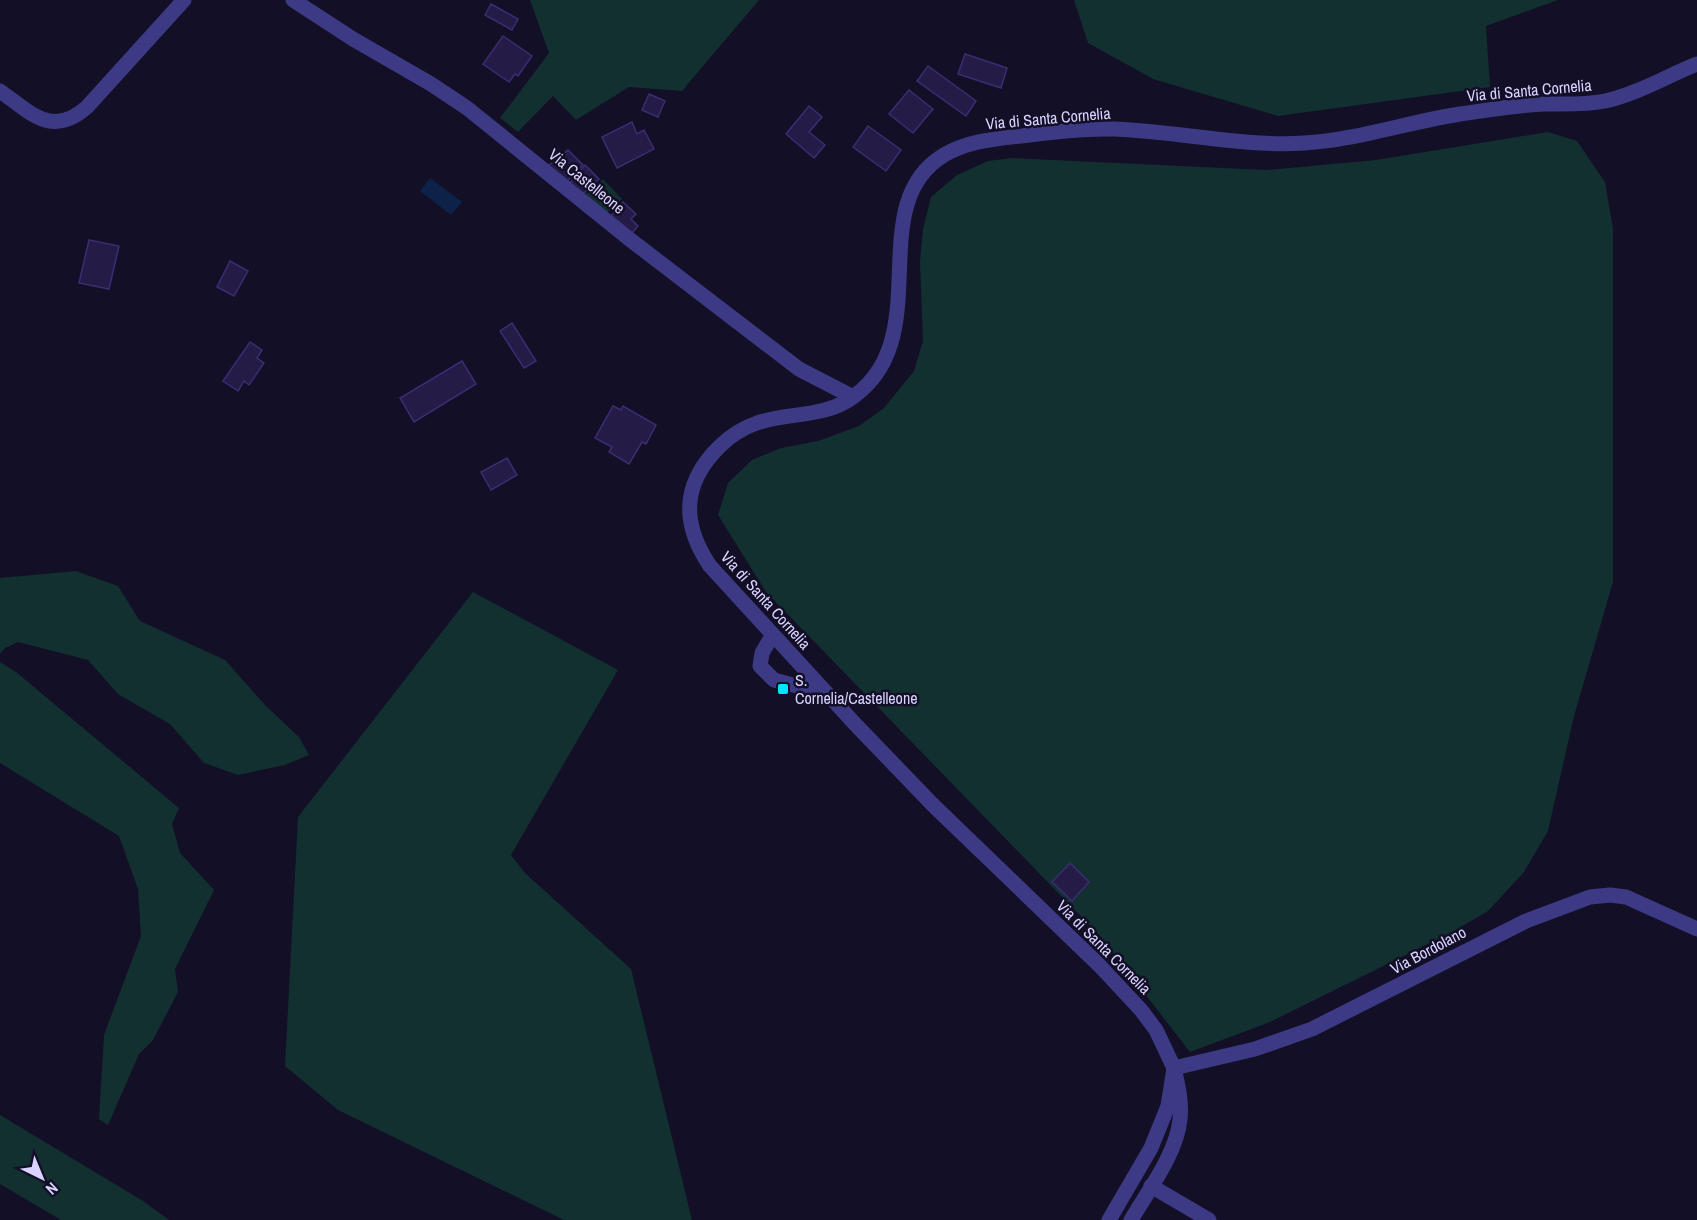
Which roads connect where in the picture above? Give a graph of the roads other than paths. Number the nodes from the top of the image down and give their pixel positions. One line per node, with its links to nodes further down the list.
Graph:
1 (184, 0): 4 (street)
2 (292, 0): 5 (street, Via Castelleone)
3 (1697, 64): 5 (street, Via di Santa Cornelia)
4 (0, 91)
5 (854, 397): 6 (street, Via di Santa Cornelia)
6 (772, 636): 7 (street, Via di Santa Cornelia); 7 (street)
7 (828, 695): 9 (street, Via di Santa Cornelia)
8 (1697, 928): 9 (street, Via Bordolano)
9 (1174, 1068): 10 (street, Via di Santa Cornelia); 11 (street)
10 (1151, 1185): 12 (street, Via di Santa Cornelia); 13 (street)
11 (1109, 1220)
12 (1131, 1220)
13 (1209, 1220)

